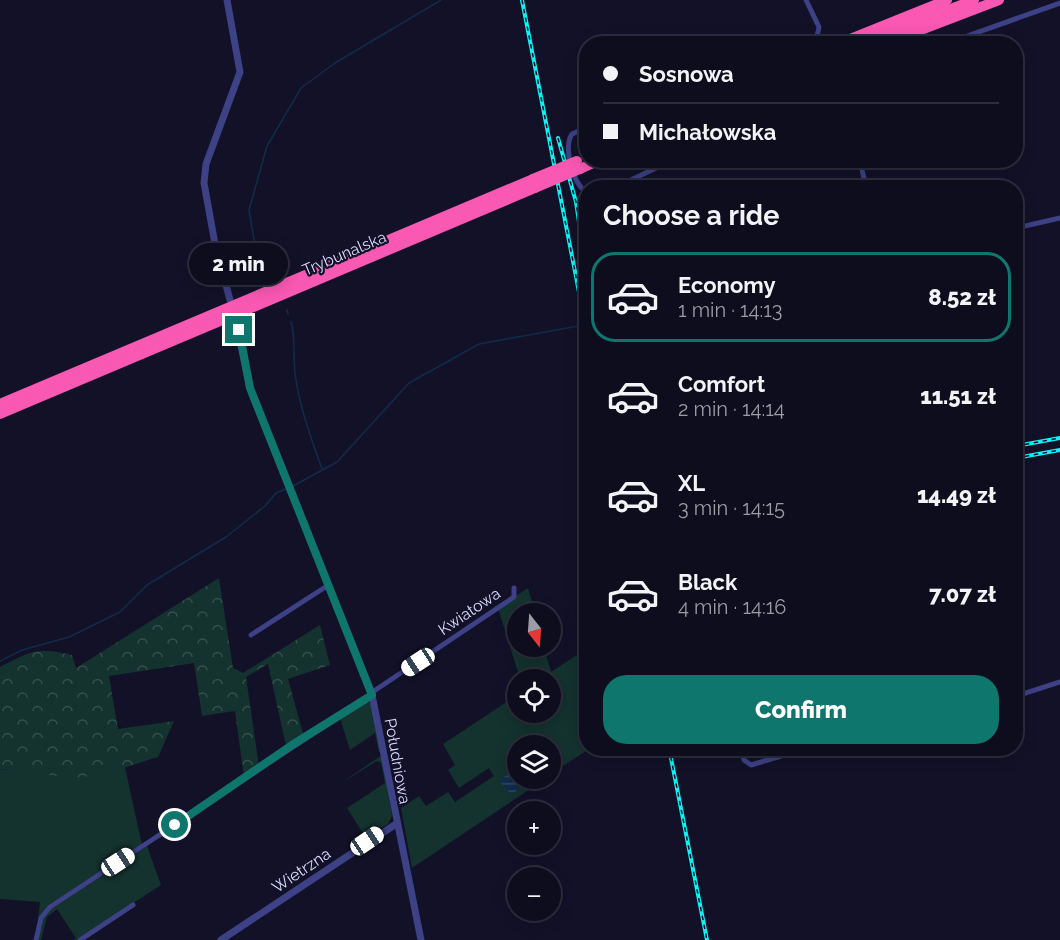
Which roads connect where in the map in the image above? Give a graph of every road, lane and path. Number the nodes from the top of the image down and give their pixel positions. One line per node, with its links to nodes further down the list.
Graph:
1 (227, 0): 20 (street)
2 (806, 0): 7 (street)
3 (947, 0): 8 (highway)
4 (974, 0): 9 (highway)
5 (999, 0): 10 (highway)
6 (1060, 3): 11 (street)
7 (817, 36)
8 (858, 36)
9 (881, 36)
10 (905, 36)
11 (967, 36)
12 (579, 131): 17 (street)
13 (579, 163): 16 (highway, Trybunalska, bridge)
14 (656, 168): 15 (street)
15 (631, 180)
16 (534, 184): 22 (highway, Trybunalska); 23 (highway, Trybunalska)
17 (579, 184)
18 (1060, 218): 19 (street)
19 (1023, 226)
20 (230, 300)
21 (236, 322): 24 (street, Południowa)
22 (0, 404)
23 (0, 414)
24 (327, 585): 26 (street); 28 (street, Południowa)
25 (514, 588): 28 (street, Kwiatowa)
26 (251, 635)
27 (1060, 682): 29 (street)
28 (371, 694): 32 (street, Południowa); 34 (street)
29 (1023, 694)
30 (743, 756): 31 (street)
31 (781, 756)
32 (396, 824): 36 (street, Wietrzna); 37 (street, Południowa)
33 (133, 905): 35 (street)
34 (36, 940)
35 (81, 940)
36 (221, 940)
37 (421, 940)

